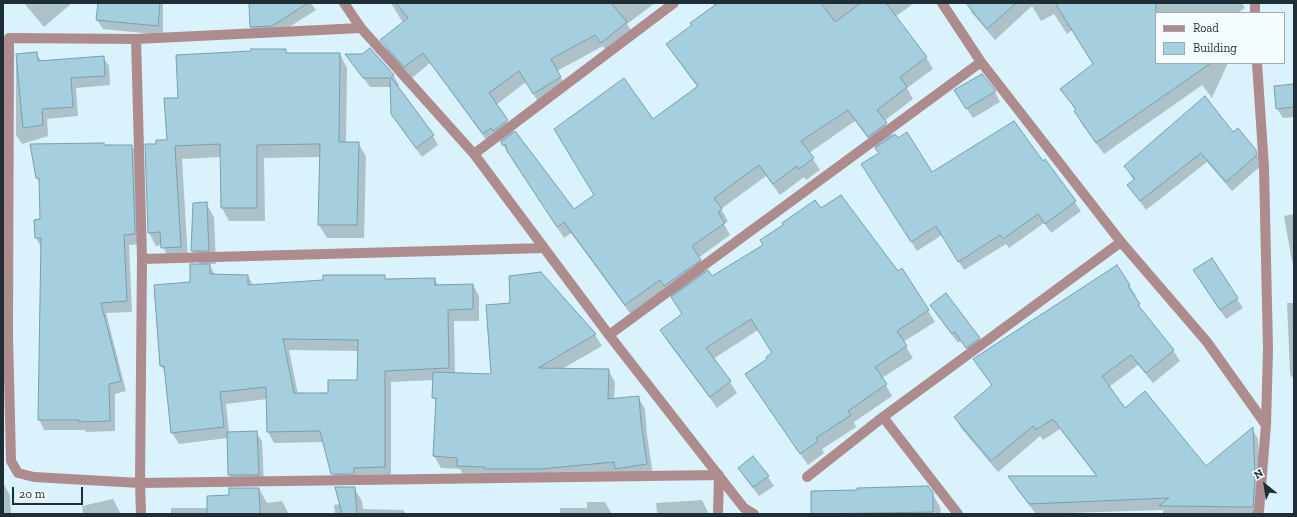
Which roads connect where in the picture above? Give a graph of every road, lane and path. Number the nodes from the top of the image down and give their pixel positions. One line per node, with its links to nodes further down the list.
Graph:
1 (344, 3): 4 (street)
2 (674, 3): 9 (street)
3 (942, 3): 7 (street)
4 (361, 28): 6 (street); 9 (street)
5 (6, 36): 6 (street); 18 (street)
6 (136, 39): 12 (street)
7 (981, 62): 10 (street); 13 (street)
8 (1257, 64): 15 (street)
9 (474, 154): 11 (street)
10 (1121, 242): 14 (street); 15 (street)
11 (544, 248): 12 (street); 13 (street)
12 (142, 259): 18 (street)
13 (609, 335): 16 (street)
14 (883, 417): 17 (street); 22 (street)
15 (1266, 425): 23 (street)
16 (719, 474): 18 (street); 20 (street); 21 (street)
17 (807, 477)
18 (140, 483): 19 (street)
19 (141, 514)
20 (718, 514)
21 (754, 514)
22 (958, 514)
23 (1257, 514)

